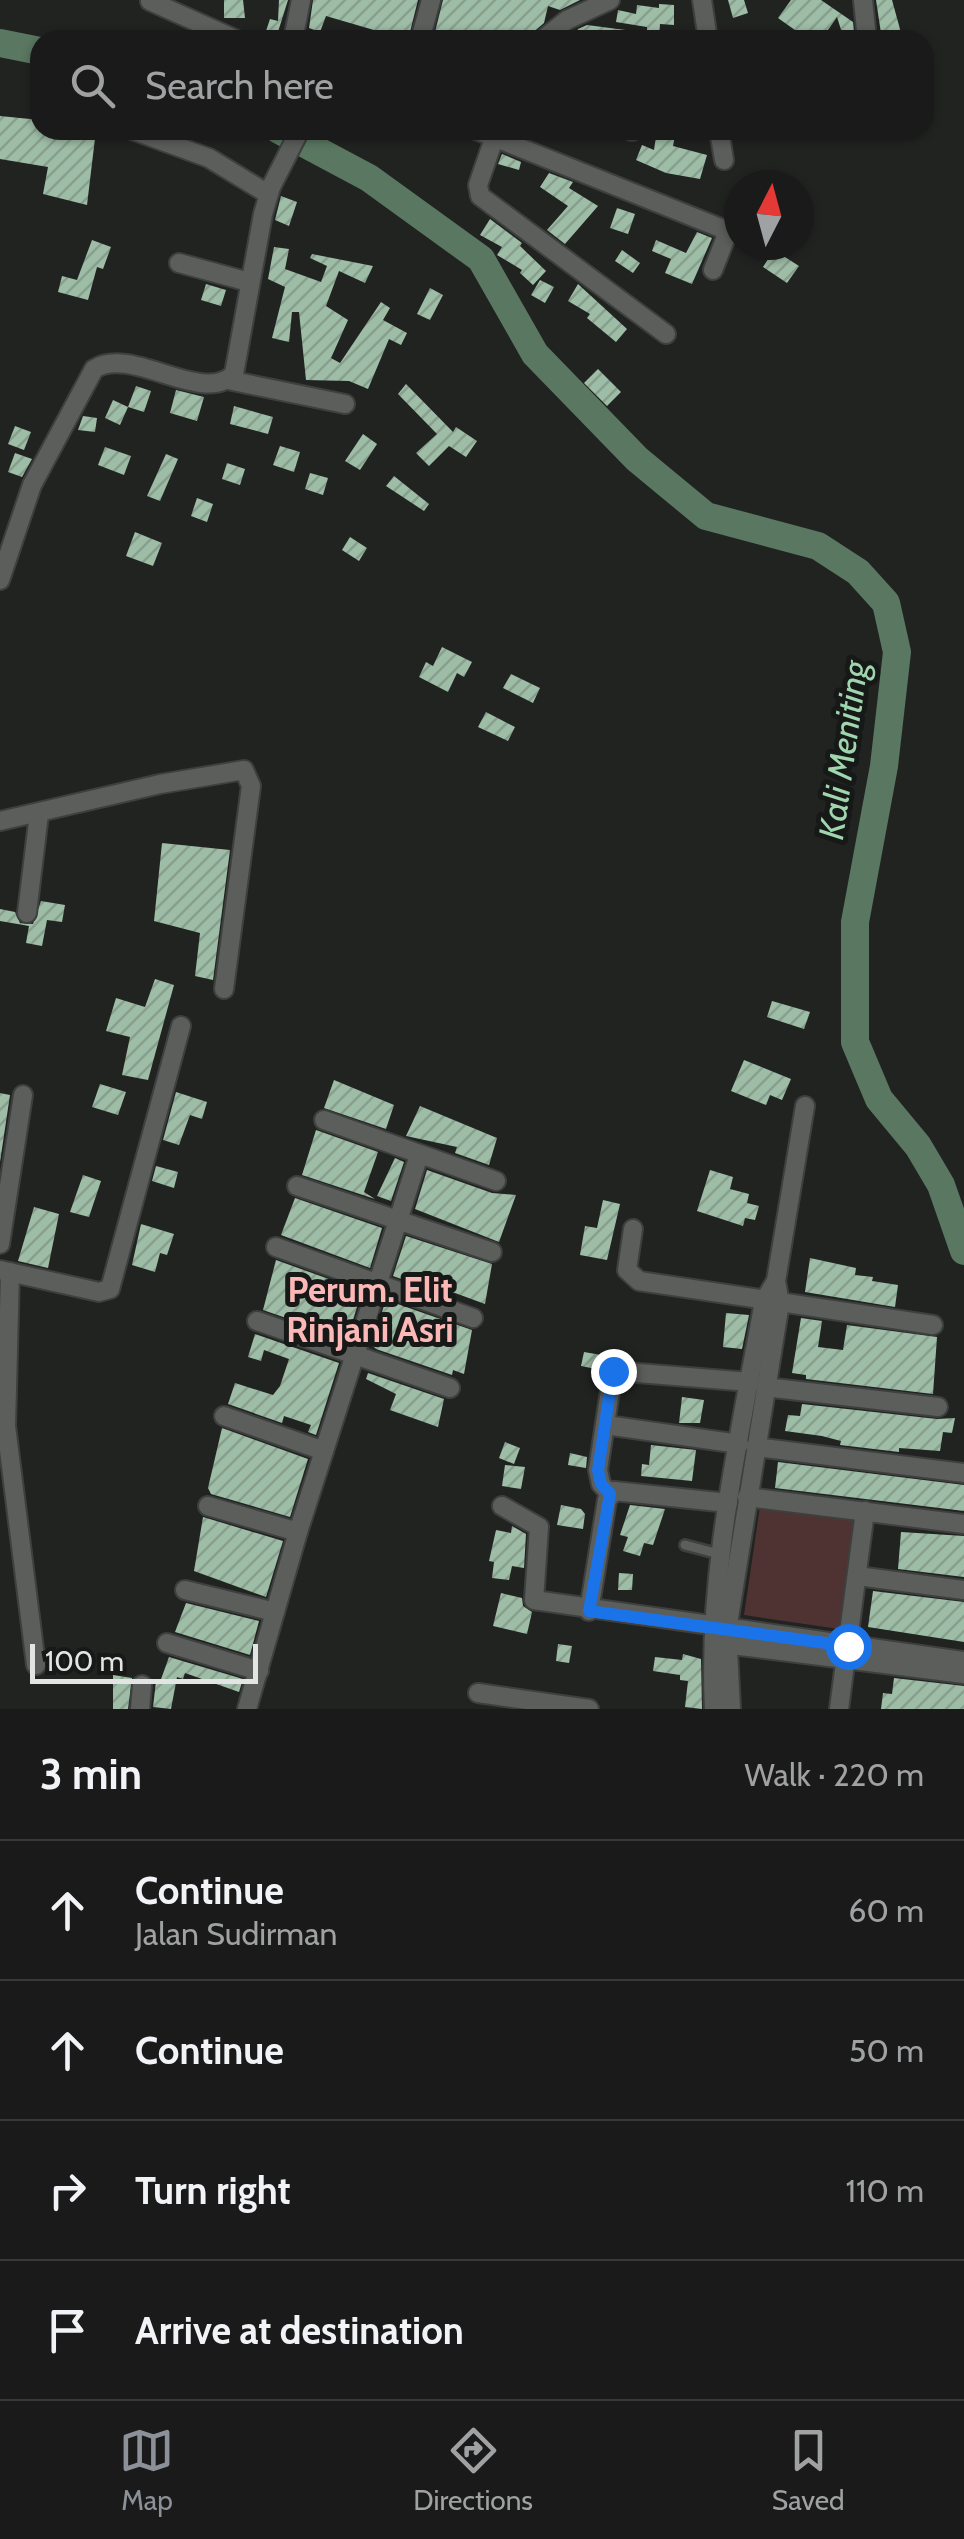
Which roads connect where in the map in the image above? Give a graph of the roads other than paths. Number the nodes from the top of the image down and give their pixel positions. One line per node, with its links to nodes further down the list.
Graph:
1 (150, 0): 7 (street)
2 (301, 0): 8 (street)
3 (430, 0): 9 (street)
4 (610, 0): 10 (street)
5 (700, 0): 11 (street)
6 (863, 0): 12 (street)
7 (214, 30)
8 (296, 30)
9 (422, 30)
10 (554, 30)
11 (706, 30)
12 (866, 30)
13 (159, 140): 19 (street)
14 (295, 140): 19 (street)
15 (494, 140): 23 (street)
16 (515, 140): 21 (street)
17 (721, 140): 18 (street)
18 (724, 160)
19 (270, 190): 22 (street)
20 (179, 263): 22 (street)
21 (712, 270)
22 (249, 282): 24 (street)
23 (666, 334)
24 (228, 380): 25 (street); 26 (street)
25 (345, 404)
26 (0, 580)
27 (39, 814): 28 (street); 29 (street); 30 (street)
28 (0, 821)
29 (26, 913)
30 (224, 989)
31 (180, 1026): 43 (street)
32 (23, 1095): 40 (street)
33 (805, 1106): 45 (street)
34 (324, 1120): 35 (street)
35 (418, 1155): 36 (street); 38 (street)
36 (496, 1180)
37 (297, 1186): 38 (street)
38 (397, 1221): 42 (street); 44 (street)
39 (633, 1229): 45 (street)
40 (0, 1244)
41 (276, 1247): 44 (street)
42 (492, 1252)
43 (5, 1271): 76 (street)
44 (375, 1286): 46 (street); 49 (street)
45 (772, 1302): 48 (street); 50 (street)
46 (473, 1318)
47 (257, 1321): 49 (street)
48 (932, 1325)
49 (354, 1354): 51 (street); 56 (street)
50 (757, 1384): 52 (street); 54 (street); 55 (street)
51 (450, 1388)
52 (938, 1408)
53 (224, 1416): 56 (street)
54 (606, 1425): 55 (street); 58 (street)
55 (747, 1446): 57 (street); 59 (street)
56 (324, 1451): 64 (street)
57 (964, 1473)
58 (610, 1494): 59 (street); 70 (street)
59 (737, 1500): 62 (street); 66 (street); 72 (street)
60 (208, 1506): 64 (street)
61 (502, 1506): 70 (street)
62 (865, 1511): 63 (street); 67 (street)
63 (964, 1524)
64 (298, 1532): 71 (street)
65 (685, 1545): 66 (lane)
66 (722, 1554): 72 (street)
67 (857, 1576): 69 (street); 74 (street)
68 (186, 1590): 71 (street)
69 (964, 1590)
70 (589, 1611): 72 (street)
71 (275, 1612): 77 (street)
72 (719, 1636): 74 (street); 84 (street); 85 (street)
73 (167, 1643): 77 (street)
74 (847, 1652): 75 (street); 78 (street); 86 (street)
75 (964, 1661)
76 (36, 1665)
77 (258, 1671): 82 (street)
78 (964, 1674)
79 (142, 1685): 81 (street)
80 (478, 1692): 83 (street)
81 (140, 1709)
82 (247, 1709)
83 (589, 1709)
84 (714, 1709)
85 (731, 1709)
86 (839, 1709)

